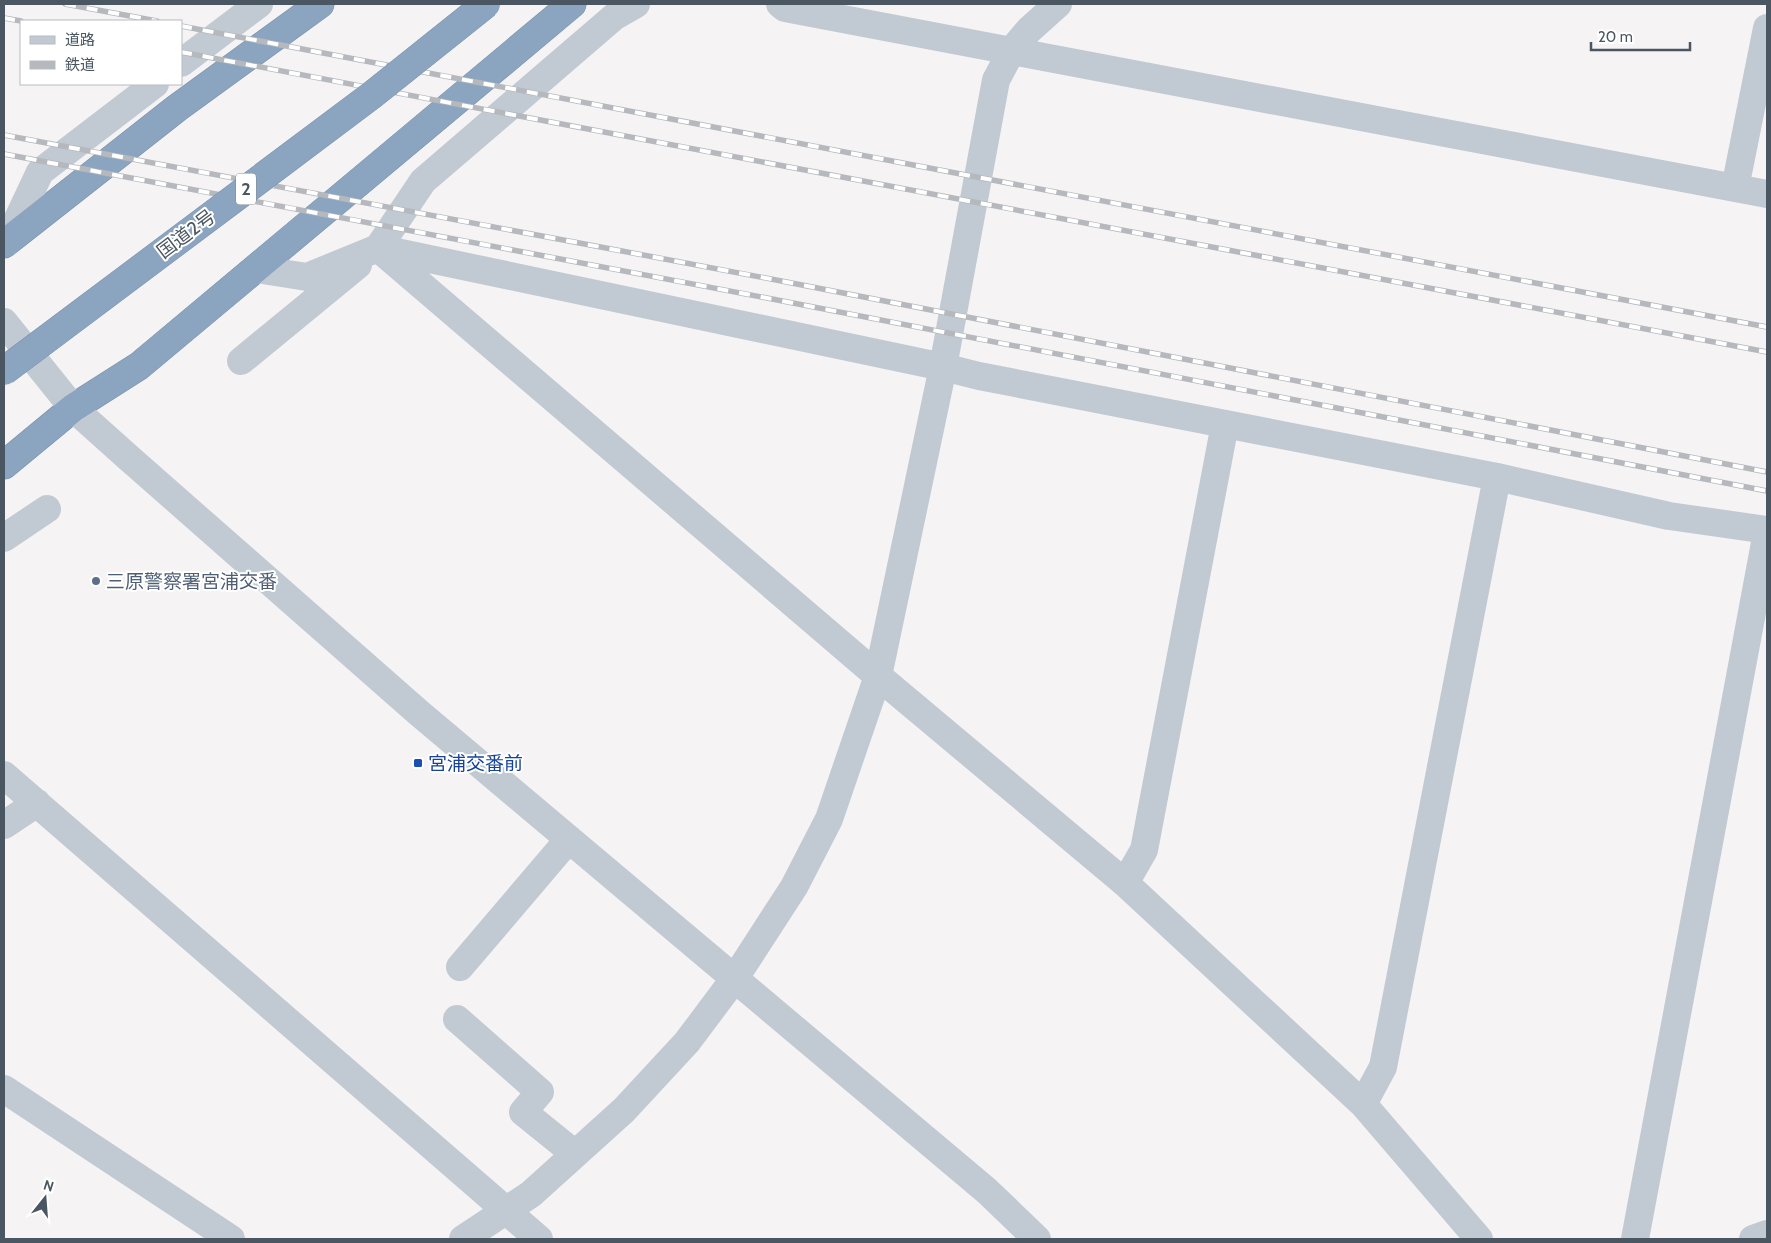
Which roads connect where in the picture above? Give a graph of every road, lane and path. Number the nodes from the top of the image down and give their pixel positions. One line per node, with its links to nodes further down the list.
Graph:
1 (320, 4): 14 (highway)
2 (486, 4): 22 (highway, 国道2号 / 2, bridge)
3 (572, 4): 17 (highway)
4 (636, 4): 15 (street)
5 (780, 4): 9 (street)
6 (1058, 4): 9 (street)
7 (248, 5): 10 (street)
8 (1767, 28): 12 (street)
9 (1012, 50): 12 (street); 21 (street)
10 (182, 62)
11 (154, 85): 14 (street)
12 (1735, 188): 13 (street)
13 (1767, 194)
14 (6, 243)
15 (378, 248): 16 (street); 17 (street); 18 (street); 20 (street)
16 (451, 264): 18 (street); 21 (street)
17 (256, 269): 23 (highway)
18 (430, 292): 30 (street)
19 (4, 322): 23 (street)
20 (241, 361)
21 (943, 367): 24 (street); 30 (street)
22 (4, 371)
23 (74, 408): 25 (highway); 34 (street)
24 (1225, 424): 26 (street); 35 (street)
25 (4, 465)
26 (1497, 477): 28 (street); 40 (street)
27 (47, 509): 29 (street)
28 (1767, 531): 49 (street)
29 (4, 538)
30 (878, 676): 35 (street); 37 (street)
31 (4, 775): 32 (street)
32 (37, 803): 33 (street); 42 (street)
33 (4, 825)
34 (569, 839): 36 (street); 37 (street)
35 (1125, 883): 40 (street)
36 (460, 967)
37 (735, 978): 41 (street); 47 (street)
38 (457, 1018): 41 (street)
39 (4, 1089): 44 (street)
40 (1363, 1104): 48 (street)
41 (575, 1154): 42 (street)
42 (506, 1211): 45 (street); 46 (street)
43 (1767, 1234): 50 (street)
44 (231, 1239)
45 (463, 1239)
46 (539, 1239)
47 (1037, 1239)
48 (1479, 1239)
49 (1635, 1239)
50 (1754, 1239)

